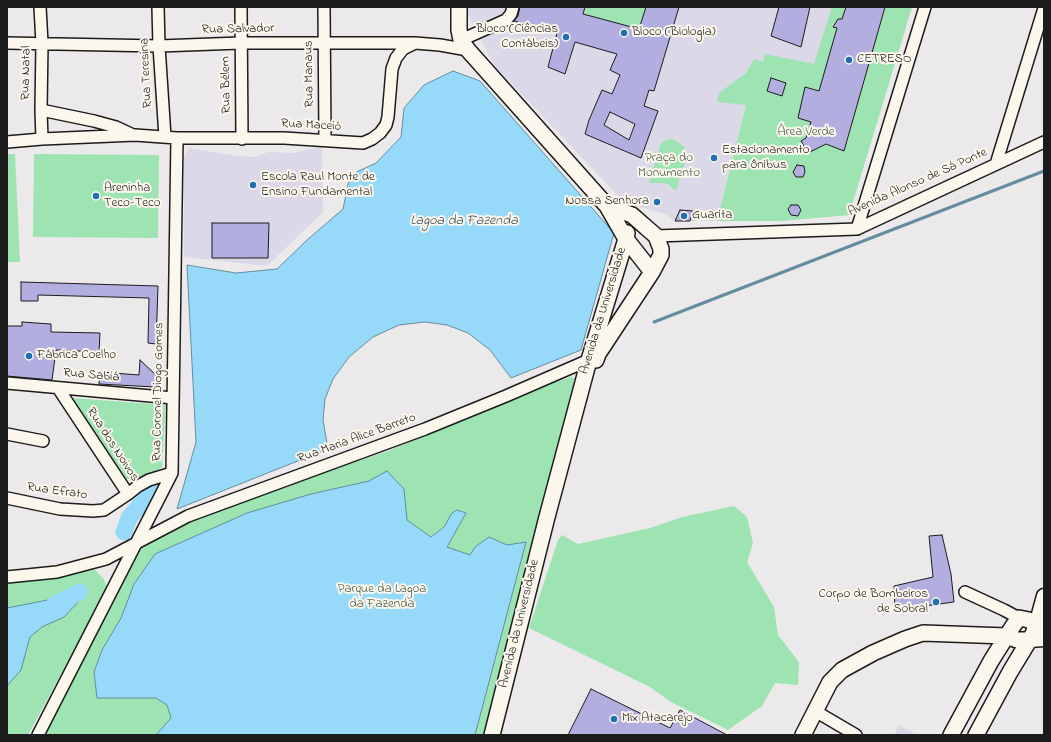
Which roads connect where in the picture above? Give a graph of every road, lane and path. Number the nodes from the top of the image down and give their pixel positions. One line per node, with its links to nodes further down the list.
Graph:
1 (40, 7): 11 (street, Rua Natal)
2 (158, 7): 15 (street, Rua Teresina)
3 (241, 7): 12 (street, Rua Bélem)
4 (324, 7): 13 (street, Rua Manaus)
5 (459, 7): 14 (main road)
6 (513, 7): 14 (street)
7 (925, 7): 28 (street)
8 (1044, 8): 25 (street)
9 (415, 42): 13 (street, Rua Salvador); 14 (street, Rua Salvador); 22 (street, Rua Maceió)
10 (7, 43): 11 (street, Rua Salvador)
11 (42, 43): 15 (street, Rua Salvador); 16 (street, Rua Natal)
12 (240, 43): 13 (street, Rua Salvador); 15 (street, Rua Salvador); 21 (street, Rua Bélem)
13 (324, 43): 22 (street, Rua Manaus)
14 (465, 45): 26 (main road, Avenida da Universidade)
15 (159, 46): 18 (street, Rua Teresina)
16 (41, 110): 17 (street, Rua Maceió); 20 (street, Rua Natal)
17 (135, 136): 18 (street, Rua Maceió); 20 (street, Rua Maceió)
18 (165, 137): 19 (street, Rua Maceió)
19 (177, 138): 21 (street, Rua Maceió); 35 (street, Rua Coronel Diogo Gomes)
20 (42, 139): 23 (street, Rua Maceió)
21 (242, 139): 22 (street, Rua Maceió)
22 (325, 140)
23 (7, 142)
24 (1044, 142): 25 (street, Avenida Alonso de Sá Ponte)
25 (996, 164): 28 (street, Avenida Alonso de Sá Ponte)
26 (607, 206): 27 (main road); 30 (main road, Avenida da Universidade)
27 (632, 215): 29 (main road); 30 (main road)
28 (857, 229): 29 (street, Avenida Alonso de Sá Ponte)
29 (656, 236): 31 (main road, Avenida da Universidade)
30 (626, 239): 31 (main road); 32 (main road, Avenida da Universidade)
31 (652, 272): 54 (main road, Avenida da Universidade)
32 (589, 360): 42 (street, Rua Maria Alice Barreto); 53 (main road, Avenida da Universidade)
33 (7, 383): 34 (street, Rua Sabiá)
34 (58, 388): 35 (street, Rua Sabiá); 39 (street, Rua dos Noivos)
35 (174, 398): 38 (street, Rua Coronel Diogo Gomes)
36 (7, 434): 37 (street)
37 (43, 441)
38 (172, 473): 39 (street); 42 (street, Rua Coronel Diogo Gomes)
39 (128, 494): 41 (street, Rua dos Noivos)
40 (7, 498): 41 (street, Rua Efrato)
41 (104, 510)
42 (135, 545): 43 (street, Rua Maria Alice Barreto); 52 (street, Rua Coronel Diogo Gomes)
43 (7, 576)
44 (965, 592): 46 (street)
45 (1043, 598): 46 (street); 47 (street)
46 (1019, 618): 47 (main road); 48 (main road)
47 (1040, 626): 50 (main road)
48 (1006, 636): 50 (main road); 51 (main road); 57 (main road)
49 (1044, 639): 50 (street)
50 (1029, 640): 58 (main road)
51 (815, 711): 55 (main road); 56 (street)
52 (38, 735)
53 (492, 735)
54 (500, 735)
55 (803, 735)
56 (856, 735)
57 (951, 735)
58 (976, 735)

